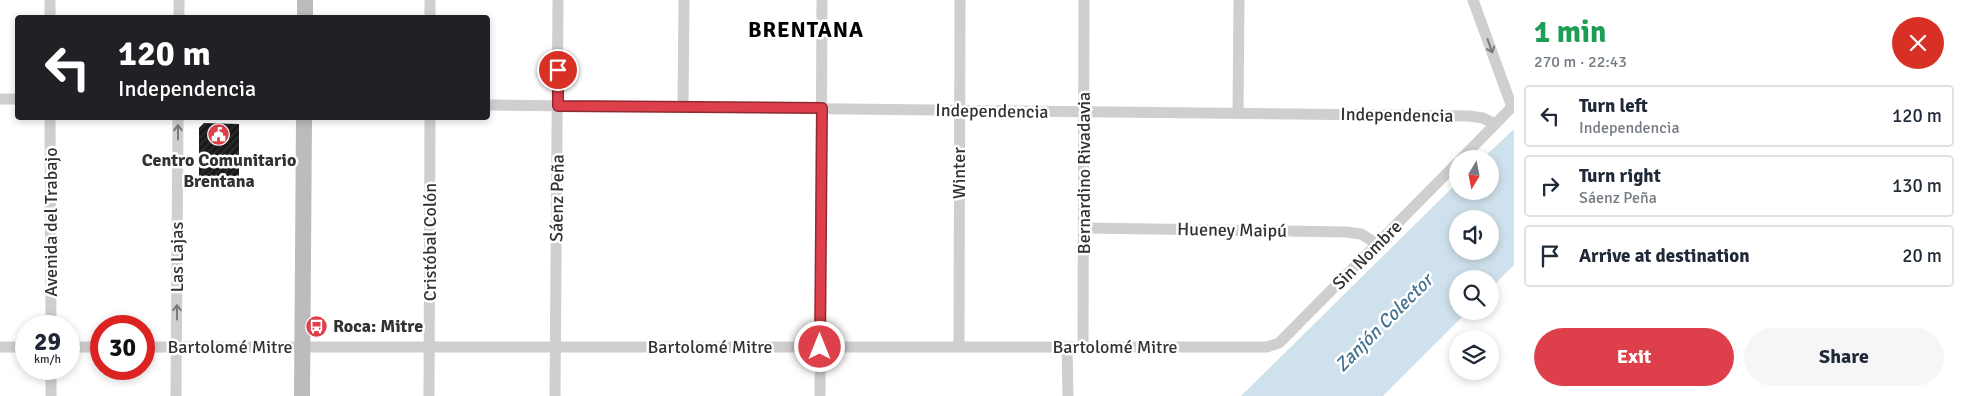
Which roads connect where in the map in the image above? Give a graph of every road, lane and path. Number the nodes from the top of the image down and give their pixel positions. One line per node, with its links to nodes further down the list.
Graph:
1 (50, 0): 12 (street)
2 (179, 0): 13 (street)
3 (305, 0): 14 (main road)
4 (430, 0): 15 (street)
5 (558, 0): 19 (street, Sáenz Peña)
6 (684, 0): 21 (street)
7 (822, 0): 22 (street)
8 (960, 0): 23 (street, Winter)
9 (1084, 0): 24 (street, Bernardino Rivadavia)
10 (1240, 0): 25 (street)
11 (1473, 0): 20 (street, one-way to 20)
12 (50, 15)
13 (179, 15)
14 (305, 15)
15 (430, 15)
16 (0, 99): 17 (street)
17 (15, 99)
18 (490, 105): 19 (street, Independencia)
19 (558, 106): 21 (street, Independencia); 43 (street, Sáenz Peña)
20 (1513, 106): 30 (street)
21 (683, 107): 22 (street, Independencia)
22 (822, 108): 23 (street, Independencia); 44 (street)
23 (960, 110): 24 (street, Independencia); 45 (street, Winter)
24 (1084, 112): 25 (street, Independencia); 33 (street, Bernardino Rivadavia)
25 (1238, 114): 30 (street, Independencia)
26 (50, 120): 35 (street, Avenida del Trabajo)
27 (178, 120): 40 (street, Las Lajas, one-way to 27)
28 (304, 120): 41 (main road)
29 (430, 120): 42 (street, Cristóbal Colón)
30 (1495, 124): 31 (street)
31 (1470, 150)
32 (1449, 171): 34 (street, Sin Nombre)
33 (1084, 228): 34 (street, Hueney Maipú); 47 (street, Bernardino Rivadavia)
34 (1377, 244): 36 (street, Sin Nombre)
35 (51, 315)
36 (1275, 345): 47 (street, Bartolomé Mitre)
37 (0, 346): 38 (street)
38 (15, 346)
39 (155, 347): 40 (street, Bartolomé Mitre)
40 (176, 347): 41 (street, Bartolomé Mitre); 50 (street, Las Lajas)
41 (303, 347): 42 (street, Bartolomé Mitre); 51 (main road)
42 (429, 347): 43 (street, Bartolomé Mitre); 52 (street, Cristóbal Colón)
43 (555, 347): 44 (street, Bartolomé Mitre); 53 (street, Sáenz Peña)
44 (820, 347): 45 (street, Bartolomé Mitre); 54 (street)
45 (959, 347): 46 (street, Bartolomé Mitre)
46 (1067, 347): 47 (street, Bartolomé Mitre); 55 (street)
47 (1083, 347)
48 (51, 380): 49 (street)
49 (51, 396)
50 (176, 396)
51 (302, 396)
52 (429, 396)
53 (555, 396)
54 (820, 396)
55 (1068, 396)

